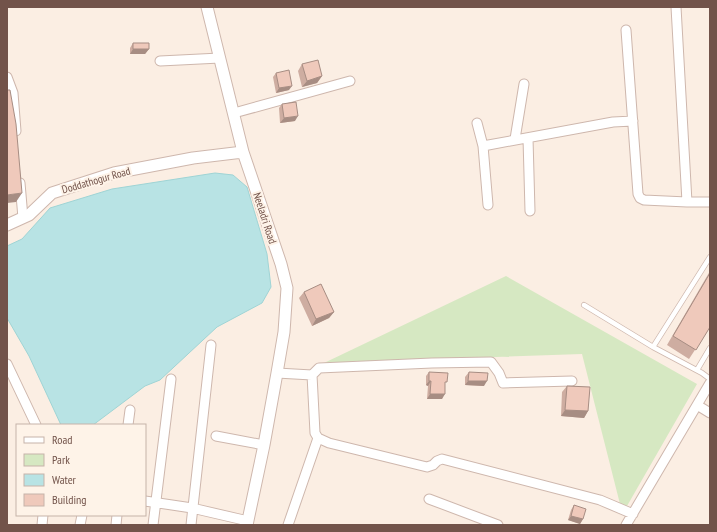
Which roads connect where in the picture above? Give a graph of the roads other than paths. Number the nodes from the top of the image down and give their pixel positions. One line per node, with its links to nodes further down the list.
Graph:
1 (207, 7): 4 (street, Neeladri Road)
2 (676, 7): 18 (street)
3 (626, 30): 10 (street)
4 (220, 58): 5 (street); 9 (street, Neeladri Road)
5 (160, 61)
6 (7, 77): 14 (street)
7 (350, 81): 9 (street)
8 (524, 84): 13 (street)
9 (234, 113): 16 (street, Neeladri Road)
10 (633, 121): 12 (street); 18 (street)
11 (478, 123): 15 (street)
12 (528, 138): 13 (street); 21 (street)
13 (515, 139): 15 (street)
14 (17, 140)
15 (483, 146): 20 (street)
16 (243, 152): 22 (street, Doddathogur Road); 31 (street, Neeladri Road)
17 (19, 171): 22 (street)
18 (687, 202): 19 (street)
19 (710, 202)
20 (488, 205)
21 (530, 210)
22 (23, 218): 23 (street, Doddathogur Road)
23 (7, 225)
24 (710, 257): 27 (lane)
25 (584, 304): 27 (lane)
26 (211, 345): 48 (street)
27 (653, 347): 30 (lane)
28 (710, 348): 30 (lane)
29 (7, 364): 40 (street)
30 (697, 370): 34 (lane)
31 (277, 372): 32 (street); 44 (street, Neeladri Road)
32 (312, 375): 35 (street); 43 (street)
33 (171, 379): 47 (street)
34 (710, 379)
35 (572, 381)
36 (710, 384): 37 (street)
37 (697, 405): 39 (street); 49 (street)
38 (130, 410): 41 (street)
39 (710, 413)
40 (36, 424)
41 (128, 424)
42 (216, 436): 44 (street)
43 (318, 438): 49 (street); 53 (street)
44 (264, 445): 50 (street, Neeladri Road)
45 (429, 499): 54 (street)
46 (146, 501): 47 (street)
47 (156, 503): 48 (street); 51 (street)
48 (192, 508): 50 (street); 52 (street)
49 (633, 514): 55 (street)
50 (247, 523)
51 (154, 525)
52 (190, 525)
53 (288, 525)
54 (498, 525)
55 (626, 525)

